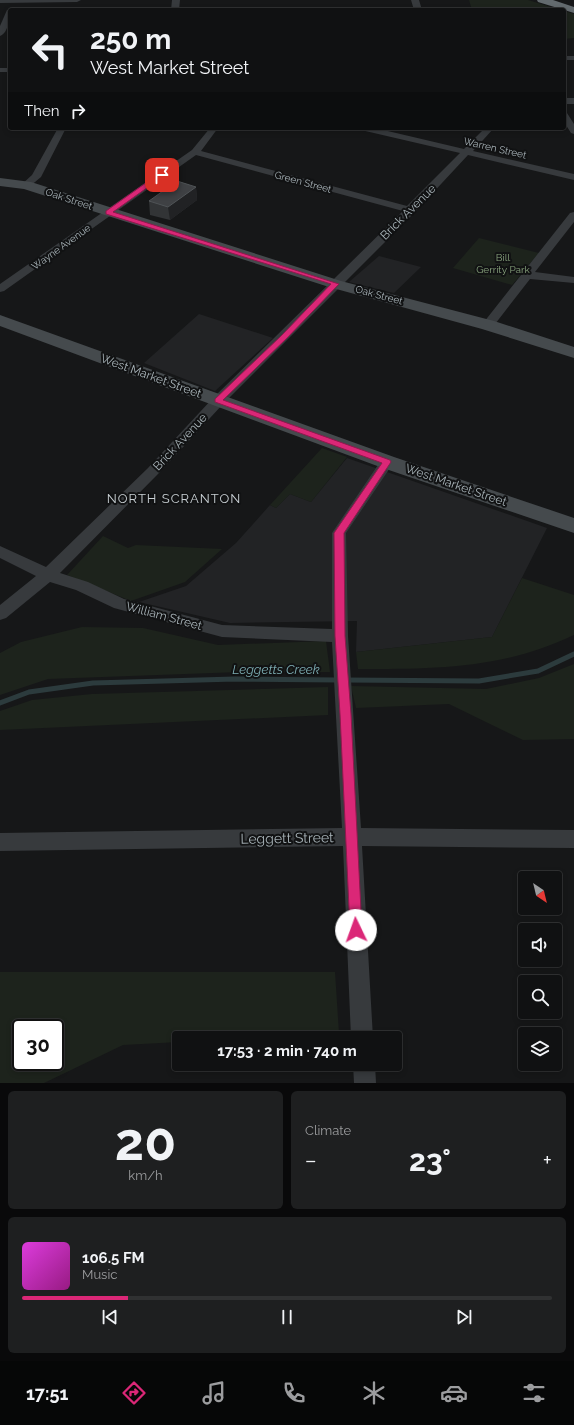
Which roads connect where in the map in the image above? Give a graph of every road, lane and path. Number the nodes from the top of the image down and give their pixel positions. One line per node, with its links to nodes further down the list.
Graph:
1 (77, 0): 5 (street)
2 (542, 0): 7 (highway)
3 (553, 0): 6 (highway)
4 (0, 1): 5 (street)
5 (15, 1)
6 (574, 6)
7 (574, 10)
8 (8, 15): 9 (street)
9 (0, 32)
10 (566, 118): 15 (street)
11 (61, 130): 20 (street)
12 (213, 130): 16 (street, Wayne Avenue)
13 (372, 130): 17 (street, Warren Street)
14 (488, 130): 17 (street, Brick Avenue)
15 (574, 131)
16 (195, 152): 21 (street, Green Street); 22 (street, Wayne Avenue)
17 (465, 153): 18 (street, Warren Street); 21 (street, Brick Avenue)
18 (574, 177)
19 (0, 182): 20 (street, Oak Street)
20 (26, 185): 22 (street, Oak Street)
21 (411, 210): 26 (street, Brick Avenue)
22 (108, 212): 26 (street, Oak Street); 27 (street, Wayne Avenue)
23 (574, 215): 24 (street)
24 (528, 275): 25 (street); 29 (street)
25 (574, 280)
26 (335, 284): 29 (street, Oak Street); 31 (street, Brick Avenue)
27 (0, 290)
28 (0, 320): 31 (street, West Market Street)
29 (488, 325): 30 (street, Oak Street)
30 (574, 353)
31 (218, 400): 32 (street, West Market Street); 35 (street, Brick Avenue)
32 (387, 462): 33 (street, West Market Street); 37 (street)
33 (574, 526)
34 (0, 551): 35 (street, William Street)
35 (48, 575): 36 (street, Brick Avenue); 37 (street, William Street)
36 (0, 614)
37 (340, 636): 38 (street)
38 (351, 837): 39 (street, Leggett Street); 40 (street, Leggett Street); 41 (street)
39 (574, 839)
40 (0, 842)
41 (362, 1031)
42 (364, 1071): 43 (street)
43 (365, 1083)

